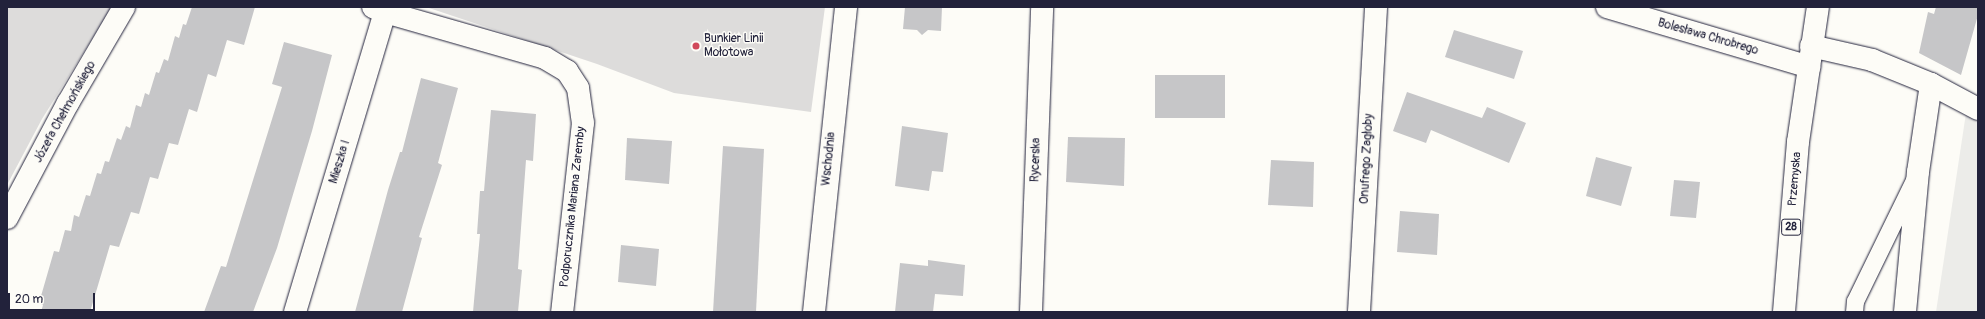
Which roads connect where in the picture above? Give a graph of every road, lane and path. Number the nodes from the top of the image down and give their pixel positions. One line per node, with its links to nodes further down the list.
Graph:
1 (124, 7): 13 (street, Józefa Chełmońskiego)
2 (846, 7): 16 (street, Wschodnia)
3 (1042, 7): 17 (street, Rycerska)
4 (1376, 7): 18 (street, Onufrego Zagłoby)
5 (1607, 7): 9 (street, Bolesława Chrobrego)
6 (1818, 7): 8 (street, Przemyska / 28)
7 (379, 10): 14 (street, Mieszka I); 15 (street, Podporucznika Mariana Zaremby)
8 (1811, 46): 9 (street, Przemyska / 28); 10 (street)
9 (1809, 67): 19 (street, Przemyska / 28)
10 (1931, 84): 11 (street); 12 (street)
11 (1978, 109)
12 (1918, 172): 20 (lane); 21 (street)
13 (7, 218)
14 (295, 312)
15 (562, 312)
16 (814, 312)
17 (1031, 312)
18 (1359, 312)
19 (1784, 312)
20 (1854, 312)
21 (1905, 312)

